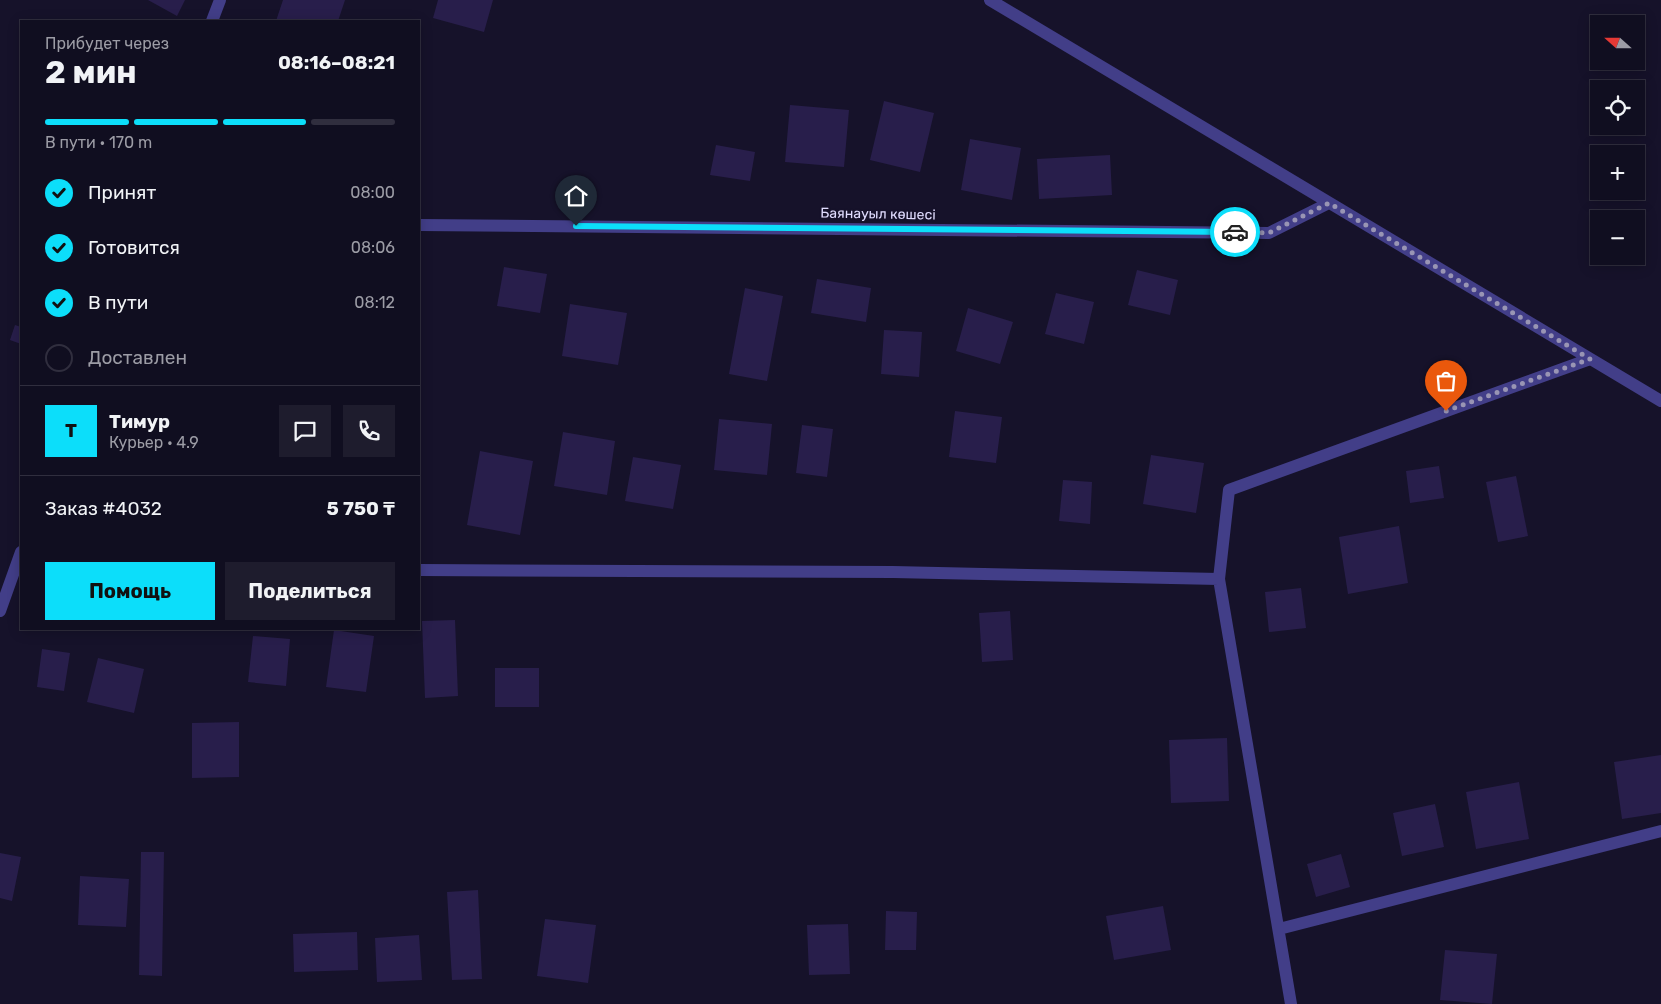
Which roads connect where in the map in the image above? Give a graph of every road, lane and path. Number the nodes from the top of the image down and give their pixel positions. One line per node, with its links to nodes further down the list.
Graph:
1 (220, 0): 3 (street)
2 (990, 0): 4 (street)
3 (212, 20)
4 (1329, 203): 5 (street, Баянауыл көшесі); 6 (street)
5 (420, 226)
6 (1590, 359): 7 (street); 11 (street)
7 (1661, 401)
8 (20, 559): 10 (street)
9 (420, 570): 11 (street)
10 (18, 572): 12 (street)
11 (1219, 580): 14 (street)
12 (0, 611)
13 (1661, 831): 14 (street)
14 (1279, 928): 15 (street)
15 (1291, 1004)

